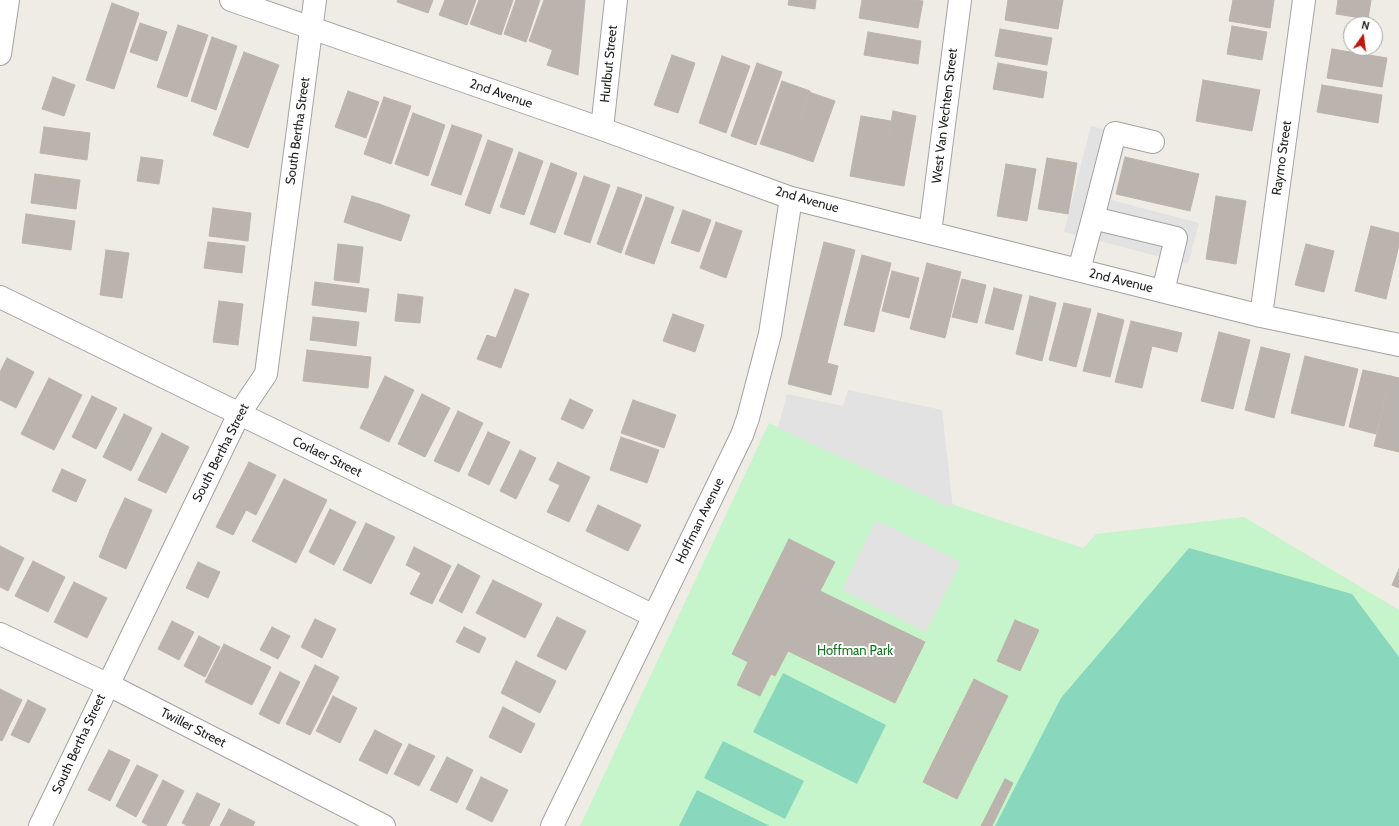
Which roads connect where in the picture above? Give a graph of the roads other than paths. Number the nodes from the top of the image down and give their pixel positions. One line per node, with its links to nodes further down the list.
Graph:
1 (8, 0): 8 (street)
2 (231, 0): 7 (street, 2nd Avenue)
3 (315, 0): 7 (street, South Bertha Street)
4 (616, 0): 9 (street, Hurlbut Street)
5 (960, 0): 13 (street, West Van Vechten Street)
6 (1304, 0): 17 (street, Raymo Street)
7 (312, 29): 9 (street, 2nd Avenue); 19 (street, South Bertha Street)
8 (0, 54)
9 (602, 128): 11 (street, 2nd Avenue)
10 (1153, 142): 12 (street)
11 (791, 198): 13 (street, 2nd Avenue); 20 (street, Hoffman Avenue)
12 (1093, 218): 14 (street); 15 (street)
13 (930, 233): 14 (street, 2nd Avenue)
14 (1079, 270): 15 (street, 2nd Avenue)
15 (1163, 291): 17 (street, 2nd Avenue)
16 (0, 297): 19 (street, Corlaer Street)
17 (1261, 316): 18 (street, 2nd Avenue)
18 (1399, 346)
19 (239, 414): 20 (street, Corlaer Street); 22 (street, South Bertha Street)
20 (654, 616): 25 (street, Hoffman Avenue)
21 (0, 634): 22 (street, Twiller Street)
22 (107, 684): 23 (street, South Bertha Street); 24 (street, Twiller Street)
23 (40, 826)
24 (384, 826)
25 (552, 826)

